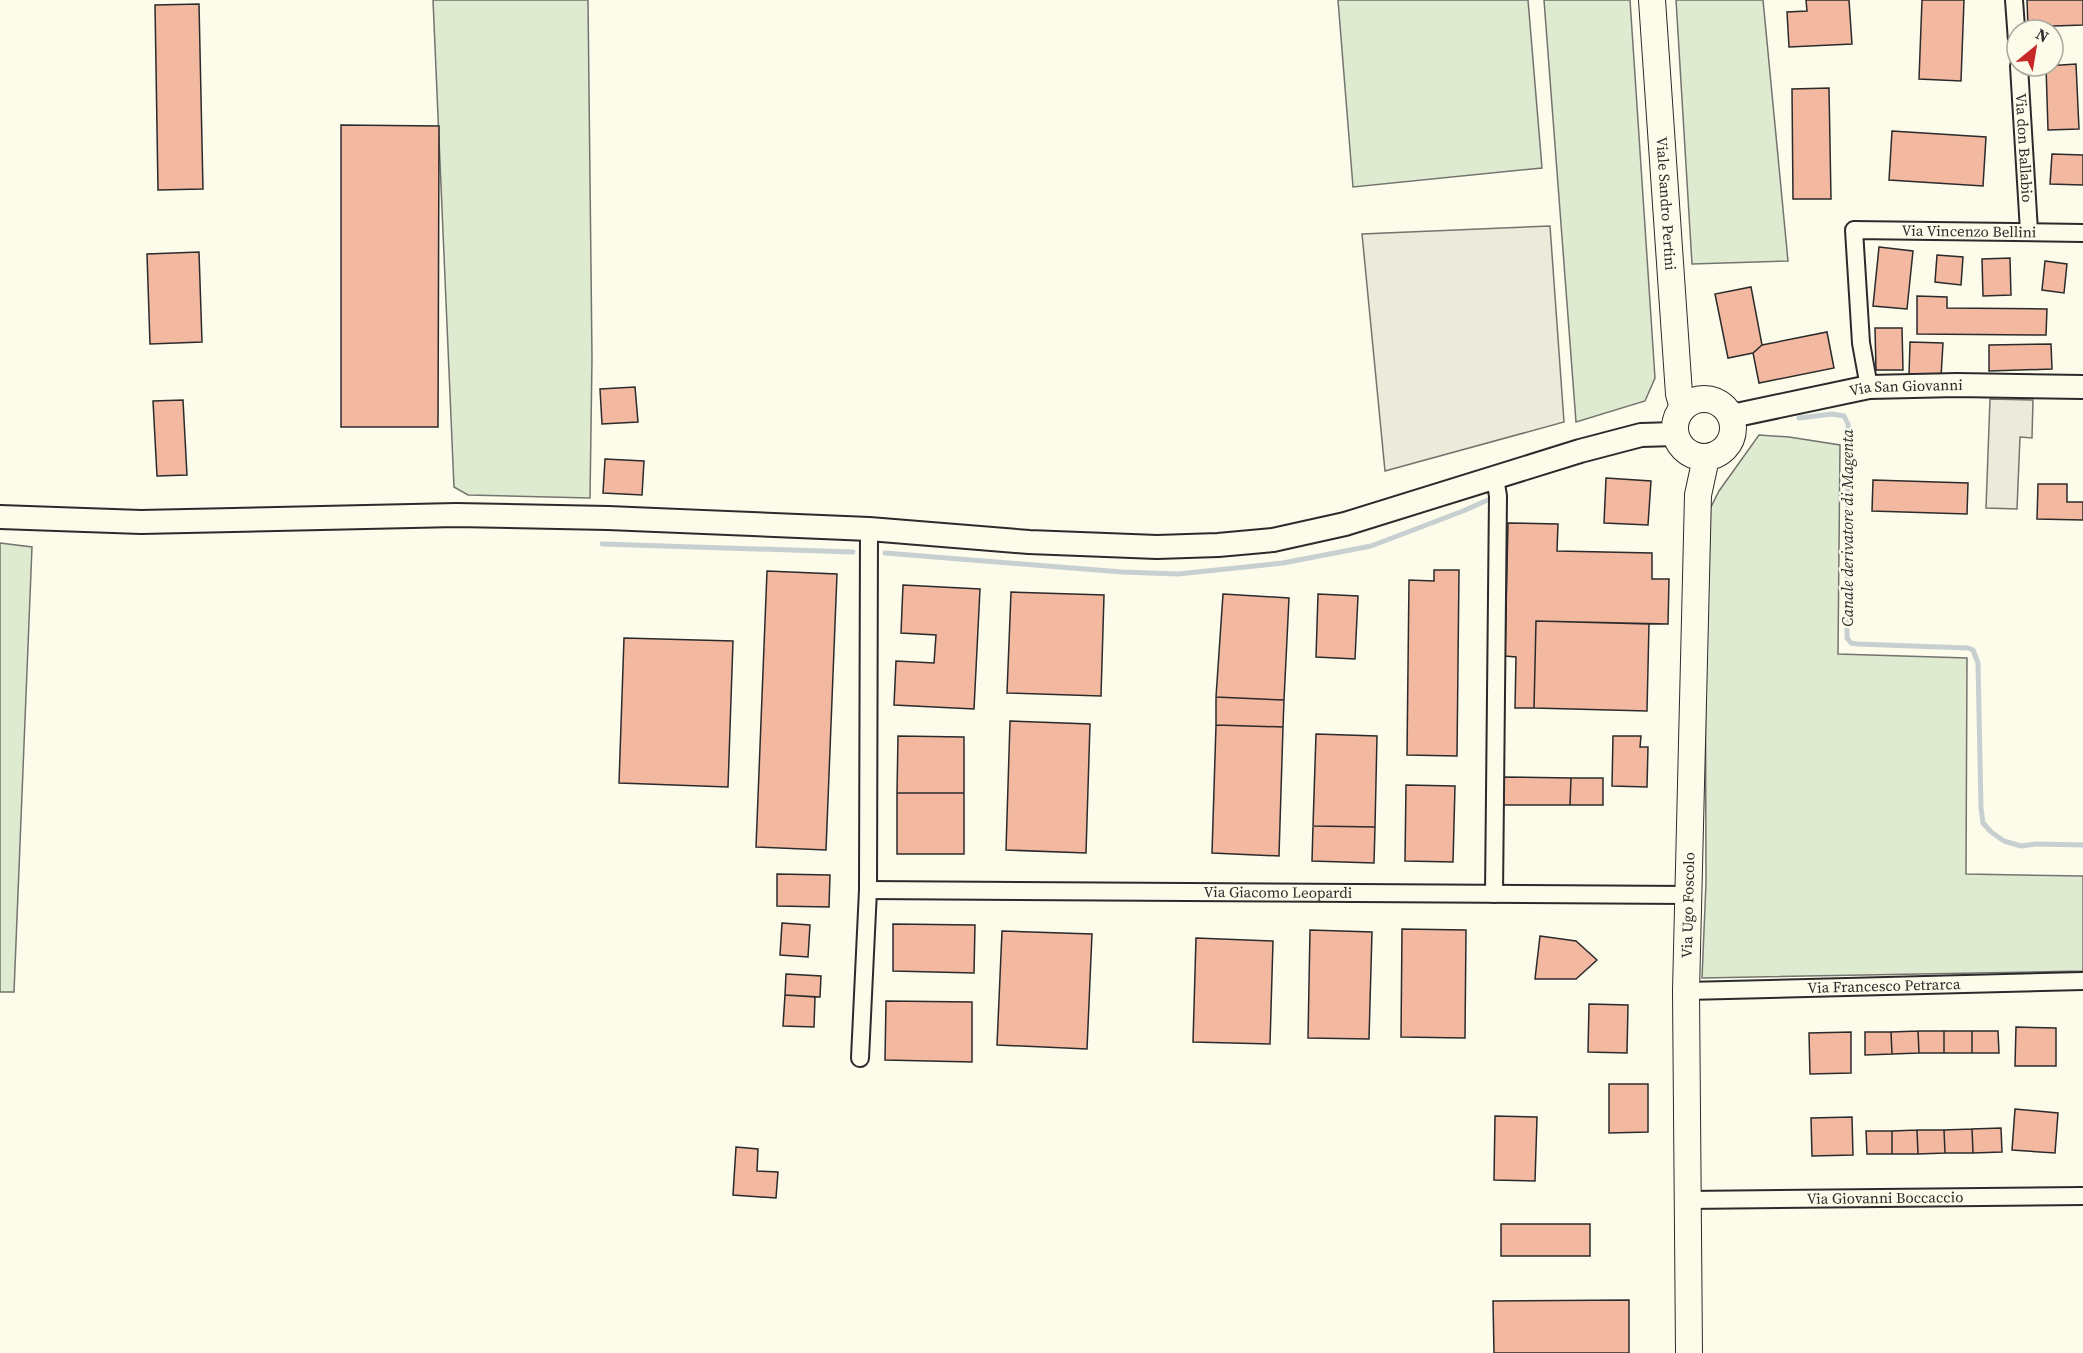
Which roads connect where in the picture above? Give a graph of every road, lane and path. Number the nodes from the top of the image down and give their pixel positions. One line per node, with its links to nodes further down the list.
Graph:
1 (1652, 0): 9 (main road, Viale Sandro Pertini)
2 (2014, 0): 3 (street)
3 (2015, 18)
4 (2020, 78): 5 (street, Via don Ballabio)
5 (2029, 231): 6 (street, Via Vincenzo Bellini); 7 (street, Via Vincenzo Bellini)
6 (2083, 233)
7 (1869, 387): 8 (street, Via San Giovanni); 10 (street, Via San Giovanni)
8 (2083, 387)
9 (1683, 408): 10 (main road); 11 (main road)
10 (1732, 416): 12 (main road)
11 (1675, 434): 12 (main road); 13 (street)
12 (1706, 458): 18 (main road, Via Ugo Foscolo)
13 (1495, 478): 15 (street); 17 (street)
14 (0, 517): 15 (street)
15 (869, 529): 16 (street)
16 (868, 890): 17 (street, Via Giacomo Leopardi); 21 (street)
17 (1494, 894): 18 (street, Via Giacomo Leopardi)
18 (1688, 895): 20 (main road, Via Ugo Foscolo)
19 (2083, 981): 20 (street, Via Francesco Petrarca)
20 (1686, 991): 23 (main road, Via Ugo Foscolo)
21 (860, 1058)
22 (2083, 1196): 23 (street, Via Giovanni Boccaccio)
23 (1688, 1200): 24 (main road, Via Ugo Foscolo)
24 (1689, 1353)

